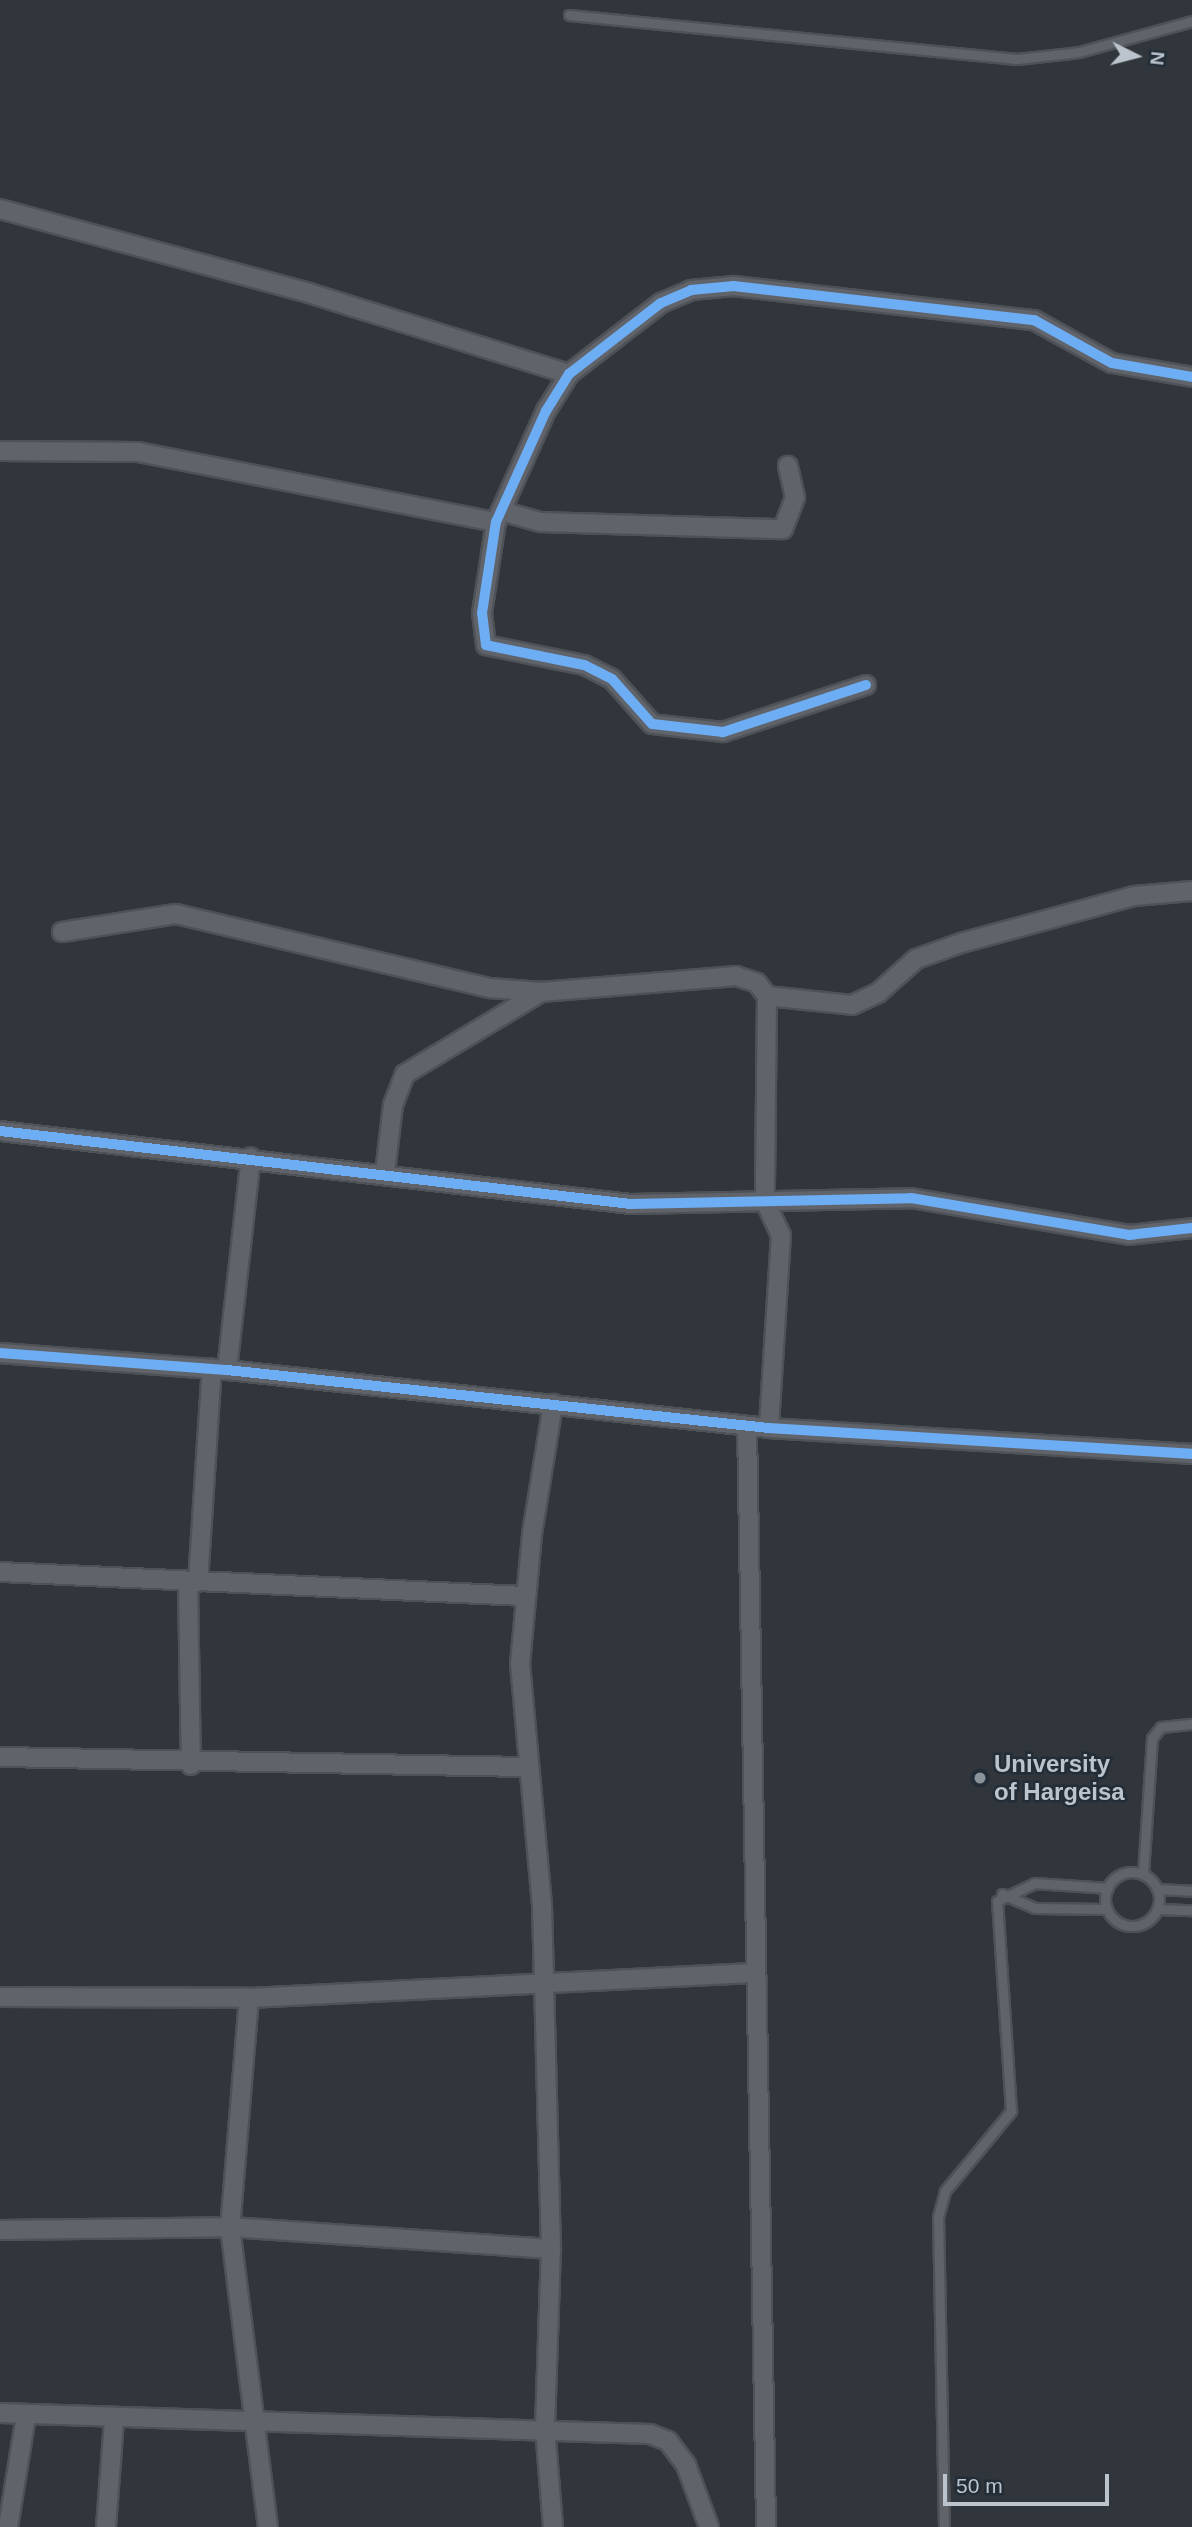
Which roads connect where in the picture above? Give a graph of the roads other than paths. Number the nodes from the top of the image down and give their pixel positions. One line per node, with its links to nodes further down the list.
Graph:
1 (569, 15): 2 (lane)
2 (1192, 21)
3 (0, 209): 4 (street)
4 (569, 374): 5 (street); 8 (street)
5 (1192, 377)
6 (0, 451): 8 (street)
7 (788, 466): 8 (street)
8 (499, 516): 9 (street)
9 (866, 685)
10 (1192, 891): 13 (street)
11 (61, 932): 12 (street)
12 (541, 992): 13 (street); 16 (street)
13 (767, 996): 17 (street)
14 (0, 1132): 15 (street)
15 (251, 1157): 16 (street); 20 (street)
16 (385, 1173): 17 (street)
17 (765, 1201): 18 (street); 23 (street)
18 (1192, 1228)
19 (0, 1353): 20 (street)
20 (219, 1369): 21 (street); 26 (street)
21 (553, 1404): 22 (street); 27 (street)
22 (747, 1426): 23 (street); 40 (street)
23 (769, 1428): 24 (street)
24 (1192, 1454)
25 (0, 1572): 26 (street)
26 (193, 1581): 27 (street); 30 (street)
27 (526, 1595): 31 (street)
28 (1192, 1724): 32 (lane)
29 (0, 1757): 30 (street)
30 (191, 1765): 31 (street)
31 (526, 1767): 41 (street)
32 (1143, 1874): 33 (lane); 34 (lane)
33 (1108, 1888): 36 (lane); 37 (lane)
34 (1157, 1889): 35 (lane); 38 (lane)
35 (1192, 1891)
36 (1002, 1894): 37 (lane); 58 (lane)
37 (1107, 1909): 38 (lane)
38 (1157, 1909): 39 (lane)
39 (1192, 1910)
40 (752, 1973): 41 (street); 57 (street)
41 (542, 1985): 43 (street); 46 (street)
42 (0, 1997): 43 (street)
43 (249, 1998): 44 (street)
44 (230, 2227): 45 (street); 46 (street); 50 (street)
45 (0, 2230)
46 (551, 2249): 51 (street)
47 (0, 2413): 48 (street)
48 (26, 2416): 49 (street); 52 (street)
49 (114, 2420): 50 (street); 53 (street)
50 (255, 2423): 51 (street); 54 (street)
51 (545, 2428): 55 (street); 56 (street)
52 (8, 2527)
53 (106, 2527)
54 (268, 2527)
55 (553, 2527)
56 (709, 2527)
57 (766, 2527)
58 (944, 2527)

